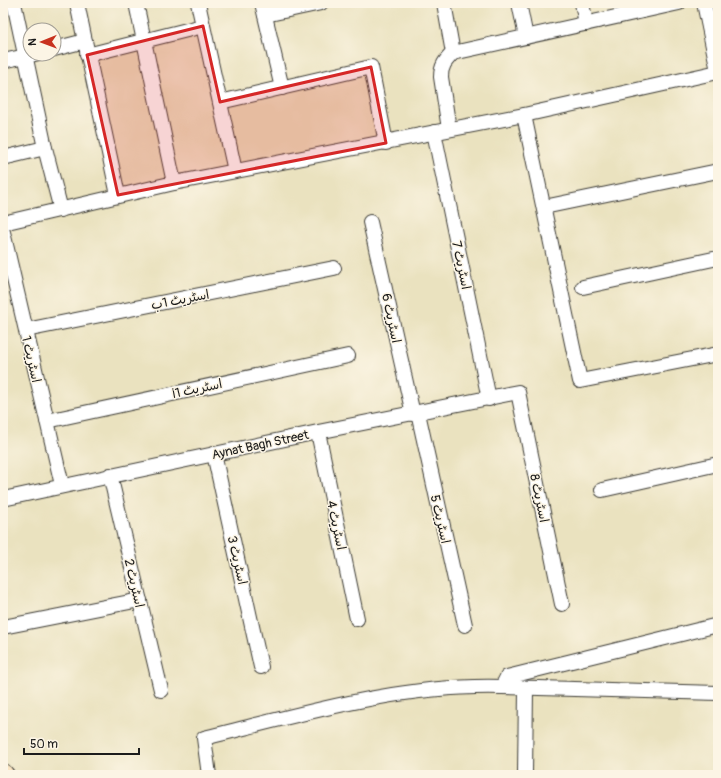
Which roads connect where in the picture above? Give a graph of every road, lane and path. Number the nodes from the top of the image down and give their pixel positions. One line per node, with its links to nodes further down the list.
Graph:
1 (14, 3): 15 (street)
2 (77, 3): 18 (street)
3 (136, 3): 17 (street)
4 (198, 3): 14 (street)
5 (321, 3): 12 (street)
6 (444, 3): 20 (street)
7 (519, 3): 16 (street)
8 (582, 3): 13 (street)
9 (679, 3): 11 (street)
10 (704, 3): 24 (street)
11 (643, 7): 13 (street)
12 (264, 9): 25 (street)
13 (586, 24): 16 (street)
14 (203, 26): 17 (street); 26 (street)
15 (22, 29)
16 (526, 37): 20 (street)
17 (144, 41): 18 (street); 35 (street)
18 (86, 48): 19 (street); 36 (street)
19 (62, 49)
20 (454, 53): 28 (street)
21 (22, 57): 22 (street)
22 (3, 61)
23 (31, 62): 31 (street)
24 (718, 72): 27 (street)
25 (282, 88): 26 (street); 30 (street)
26 (220, 102): 33 (street)
27 (524, 115): 28 (street); 37 (street)
28 (449, 129): 29 (street)
29 (434, 132): 30 (street); 49 (street, اسٹریٹ 7)
30 (386, 143): 33 (street)
31 (45, 148): 32 (street); 38 (street)
32 (3, 158)
33 (236, 171): 35 (street)
34 (718, 171): 37 (street)
35 (174, 183): 36 (street)
36 (118, 195): 38 (street)
37 (544, 207): 46 (street)
38 (61, 210): 40 (street)
39 (370, 222): 50 (street, اسٹریٹ 6)
40 (3, 223)
41 (3, 232): 45 (street, اسٹریٹ 1)
42 (718, 258): 44 (street)
43 (334, 268): 45 (street, اسٹریٹ 1ب)
44 (583, 287)
45 (26, 330): 51 (street, اسٹریٹ 1)
46 (718, 354)
47 (348, 356): 51 (street, اسٹریٹ 1ا)
48 (518, 392): 49 (street, Aynat Bagh Street); 60 (street, اسٹریٹ 8)
49 (490, 399): 50 (street, Aynat Bagh Street)
50 (415, 413): 52 (street, Aynat Bagh Street); 62 (street, اسٹریٹ 5)
51 (47, 421): 56 (street, اسٹریٹ 1)
52 (318, 432): 53 (street, Aynat Bagh Street); 61 (street, اسٹریٹ 4)
53 (214, 454): 55 (street, Aynat Bagh Street); 65 (street, اسٹریٹ 3)
54 (718, 464): 57 (street)
55 (110, 475): 56 (street, Aynat Bagh Street); 59 (street, اسٹریٹ 2)
56 (62, 485): 58 (street, Aynat Bagh Street)
57 (602, 490)
58 (3, 499)
59 (140, 600): 64 (street); 68 (street, اسٹریٹ 2)
60 (562, 604)
61 (357, 619)
62 (465, 625)
63 (718, 625): 66 (street)
64 (3, 627)
65 (261, 667)
66 (502, 687): 67 (street); 70 (street)
67 (526, 689): 69 (street); 71 (street)
68 (161, 690)
69 (718, 693)
70 (209, 775)
71 (525, 775)

